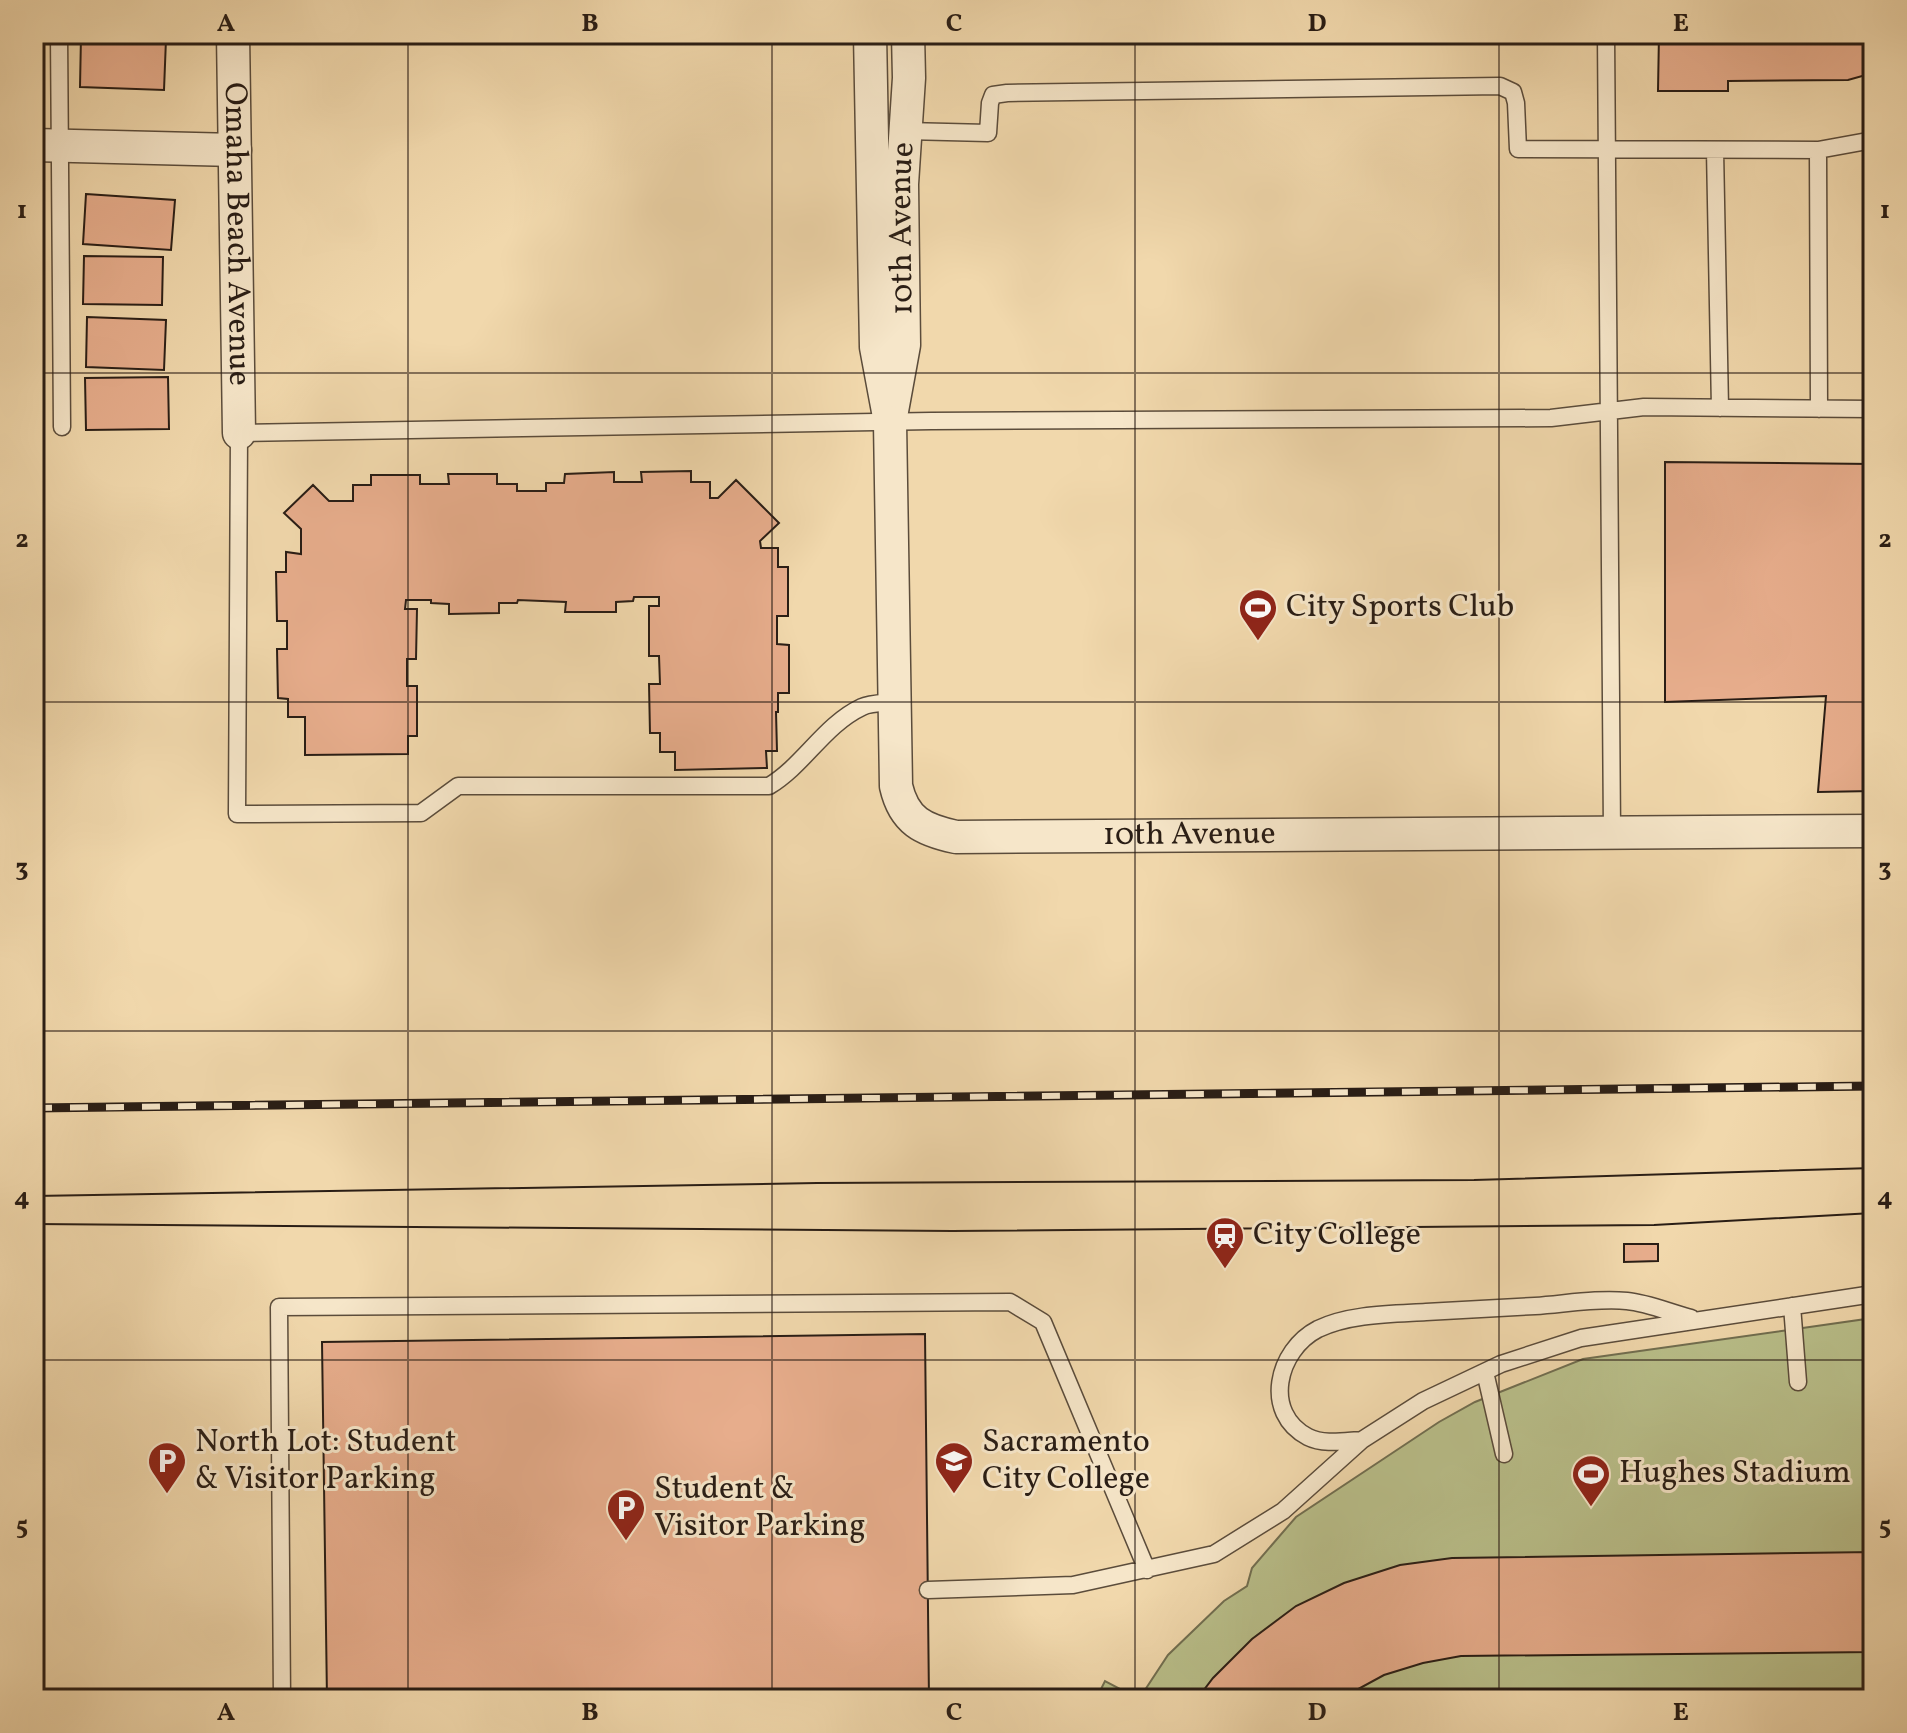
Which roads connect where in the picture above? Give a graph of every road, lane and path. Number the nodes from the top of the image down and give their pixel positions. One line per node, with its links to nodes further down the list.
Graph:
1 (59, 34): 8 (lane)
2 (233, 34): 9 (street, Omaha Beach Avenue)
3 (870, 34): 17 (street, 10th Avenue)
4 (908, 34): 6 (street, 10th Avenue)
5 (1606, 34): 10 (lane)
6 (906, 131): 10 (lane); 17 (street, 10th Avenue)
7 (1873, 140): 12 (lane)
8 (47, 145): 9 (street); 18 (lane)
9 (235, 150): 19 (street, Omaha Beach Avenue)
10 (1606, 150): 11 (lane); 16 (lane)
11 (1715, 150): 12 (lane); 13 (lane)
12 (1818, 150): 14 (lane)
13 (1720, 408): 14 (lane); 16 (lane)
14 (1819, 409): 15 (lane)
15 (1873, 409)
16 (1608, 413): 17 (lane); 22 (lane)
17 (890, 422): 19 (lane); 20 (street, 10th Avenue)
18 (62, 427)
19 (239, 433): 20 (lane)
20 (893, 702): 22 (street, 10th Avenue)
21 (1873, 831): 22 (street, 10th Avenue)
22 (1612, 833)
23 (1873, 1294): 24 (lane)
24 (1792, 1306): 25 (lane); 27 (lane)
25 (1697, 1320): 26 (lane); 28 (lane)
26 (1485, 1372): 28 (lane); 29 (lane)
27 (1798, 1382)
28 (1362, 1440): 30 (lane)
29 (1504, 1454)
30 (1147, 1570): 31 (lane); 32 (lane)
31 (928, 1590)
32 (282, 1699)

